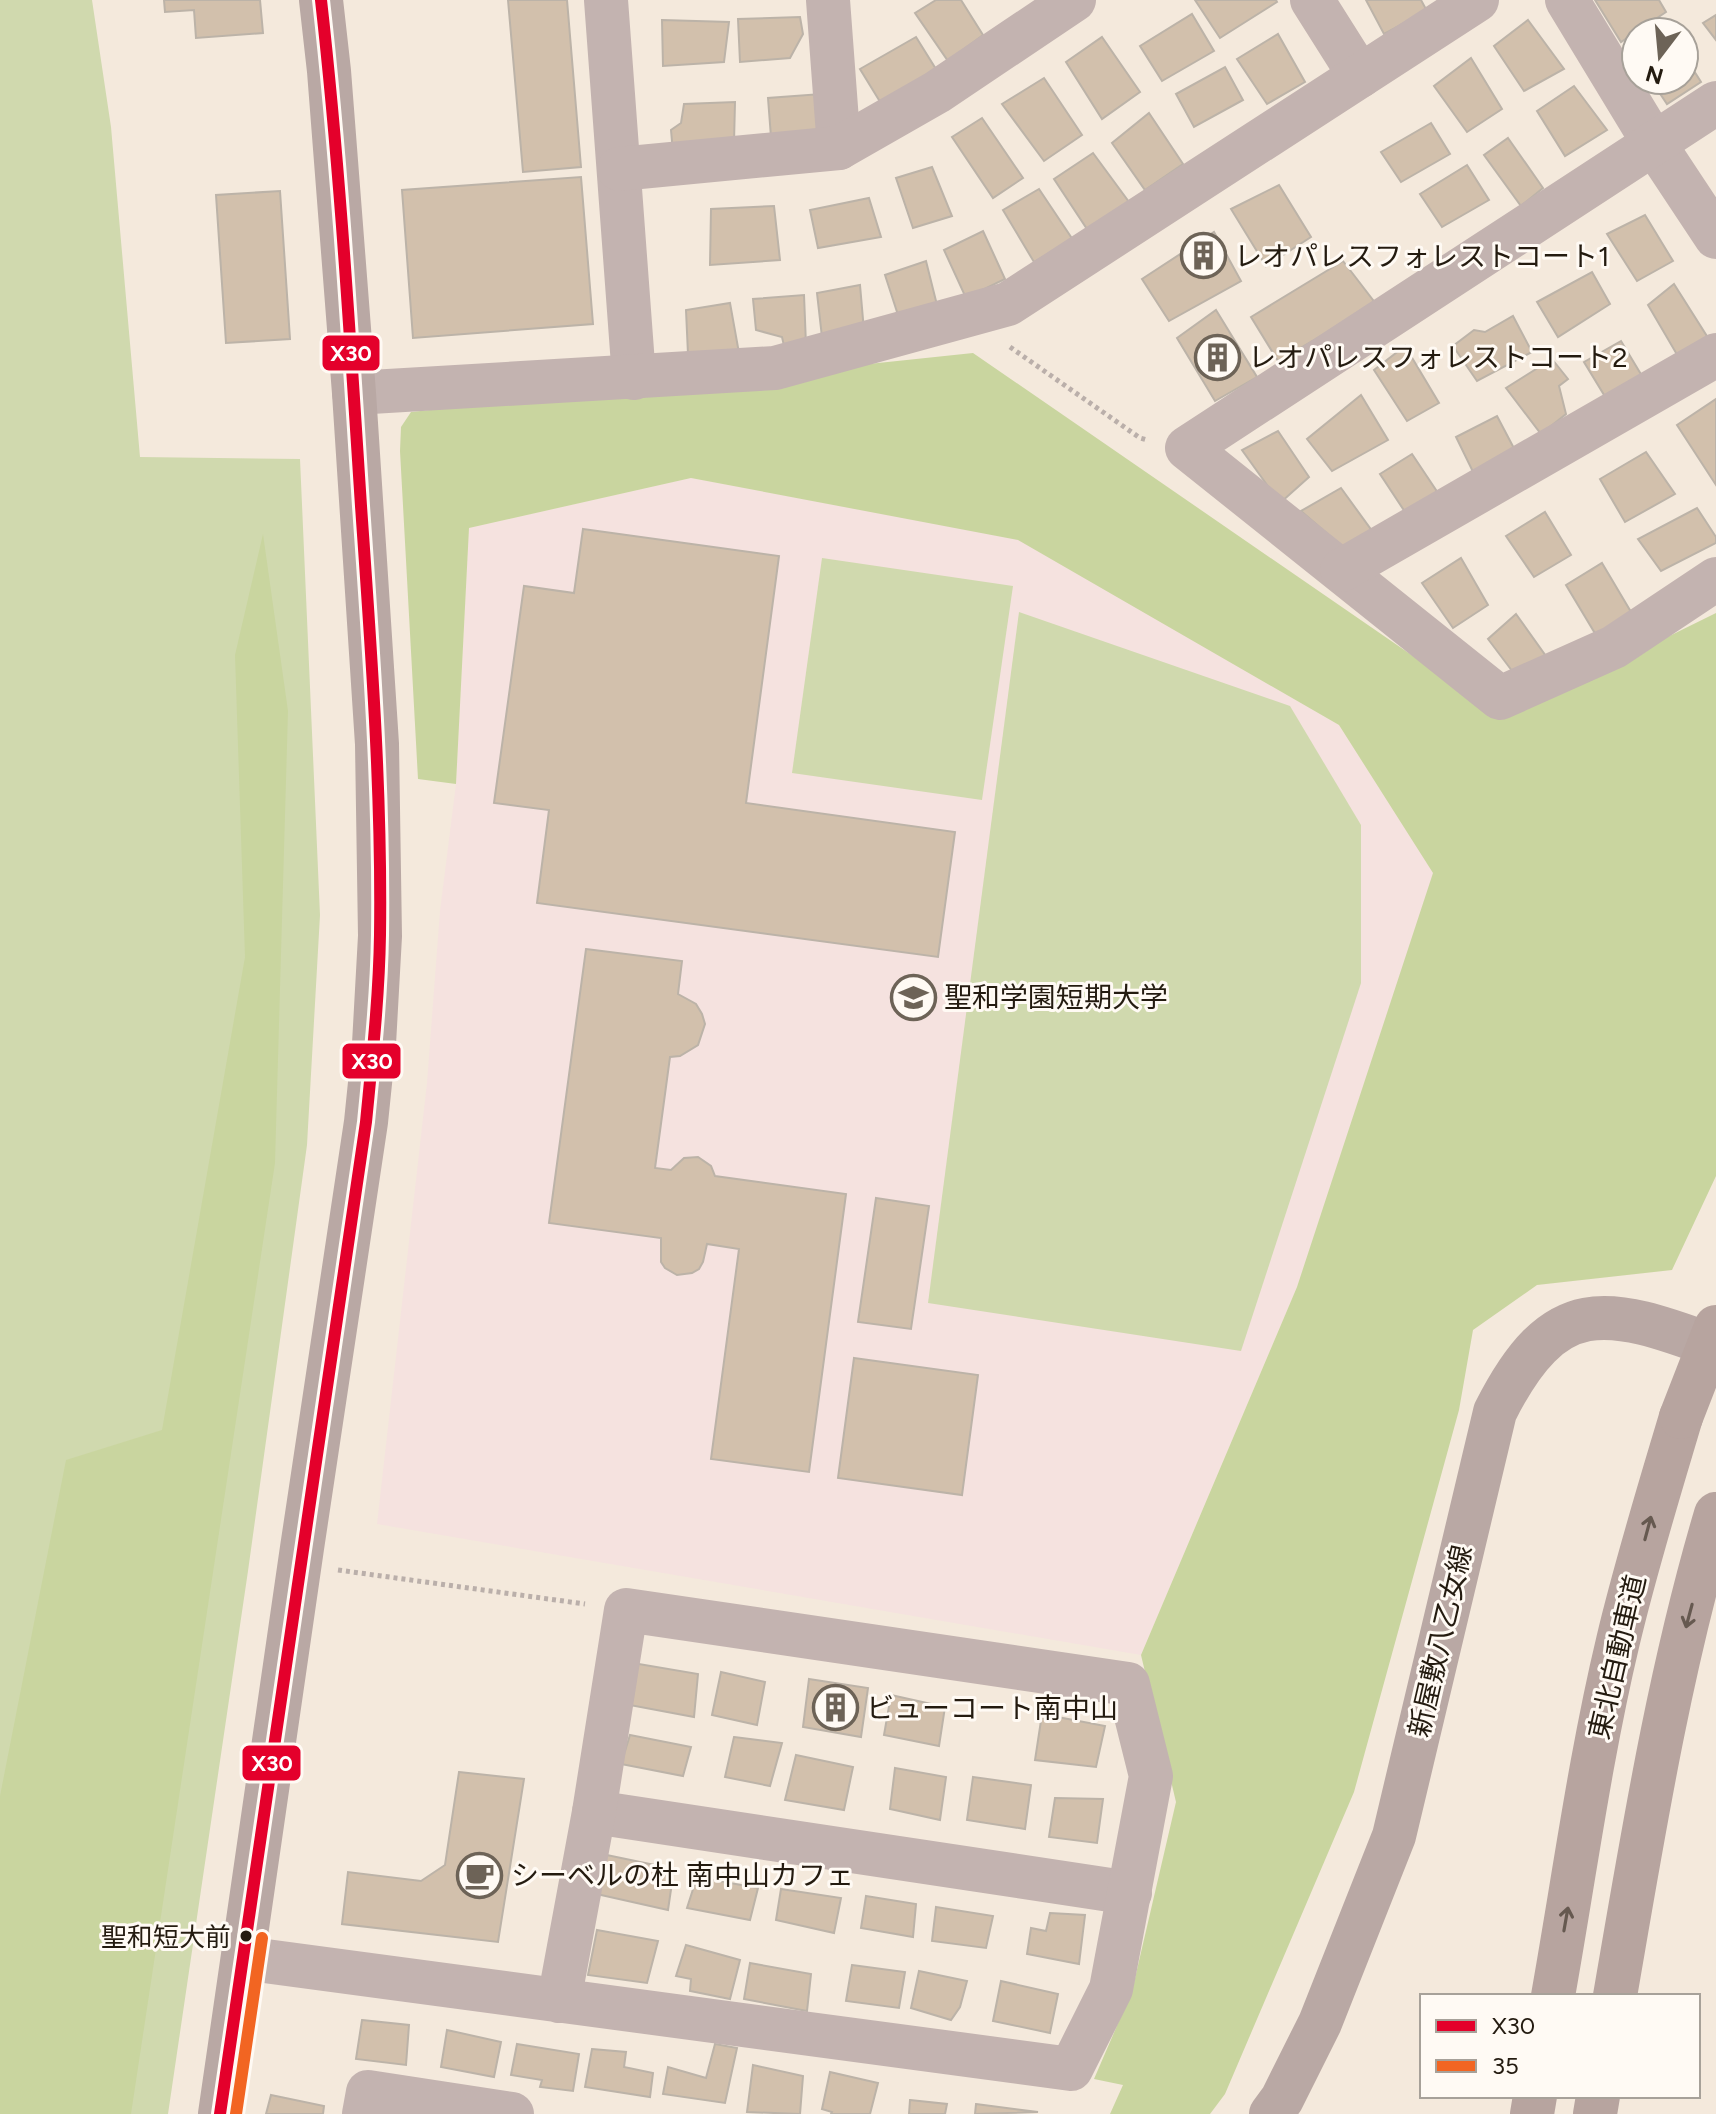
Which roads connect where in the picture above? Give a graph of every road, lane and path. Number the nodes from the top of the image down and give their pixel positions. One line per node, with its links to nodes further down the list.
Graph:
1 (321, 0): 17 (street)
2 (606, 0): 12 (street)
3 (828, 0): 11 (street)
4 (1074, 0): 11 (street)
5 (1312, 0): 8 (street)
6 (1477, 0): 8 (street)
7 (1567, 0): 10 (street)
8 (1360, 76): 14 (street)
9 (1716, 103): 10 (street)
10 (1655, 145): 13 (street); 18 (street)
11 (839, 148): 12 (street)
12 (619, 169): 16 (street)
13 (1716, 237)
14 (964, 316): 16 (street); 18 (path)
15 (1716, 355): 19 (street)
16 (634, 378): 17 (street)
17 (354, 393): 28 (street)
18 (1187, 448): 19 (street)
19 (1342, 570): 20 (street)
20 (1716, 579)
21 (1716, 1327): 29 (highway, 東北自動車道, one-way to 21, bridge)
22 (1716, 1347): 35 (street, 新屋敷八乙女線)
23 (1716, 1514): 30 (highway, one-way to 30)
24 (335, 1570): 25 (path)
25 (626, 1610): 26 (street); 27 (street)
26 (594, 1812): 27 (street); 31 (street)
27 (1130, 1893): 31 (street)
28 (243, 1958): 31 (street); 32 (street)
29 (1553, 1994)
30 (1615, 1994)
31 (559, 2001)
32 (220, 2114)
33 (364, 2114): 34 (street)
34 (512, 2114)
35 (1271, 2114)

